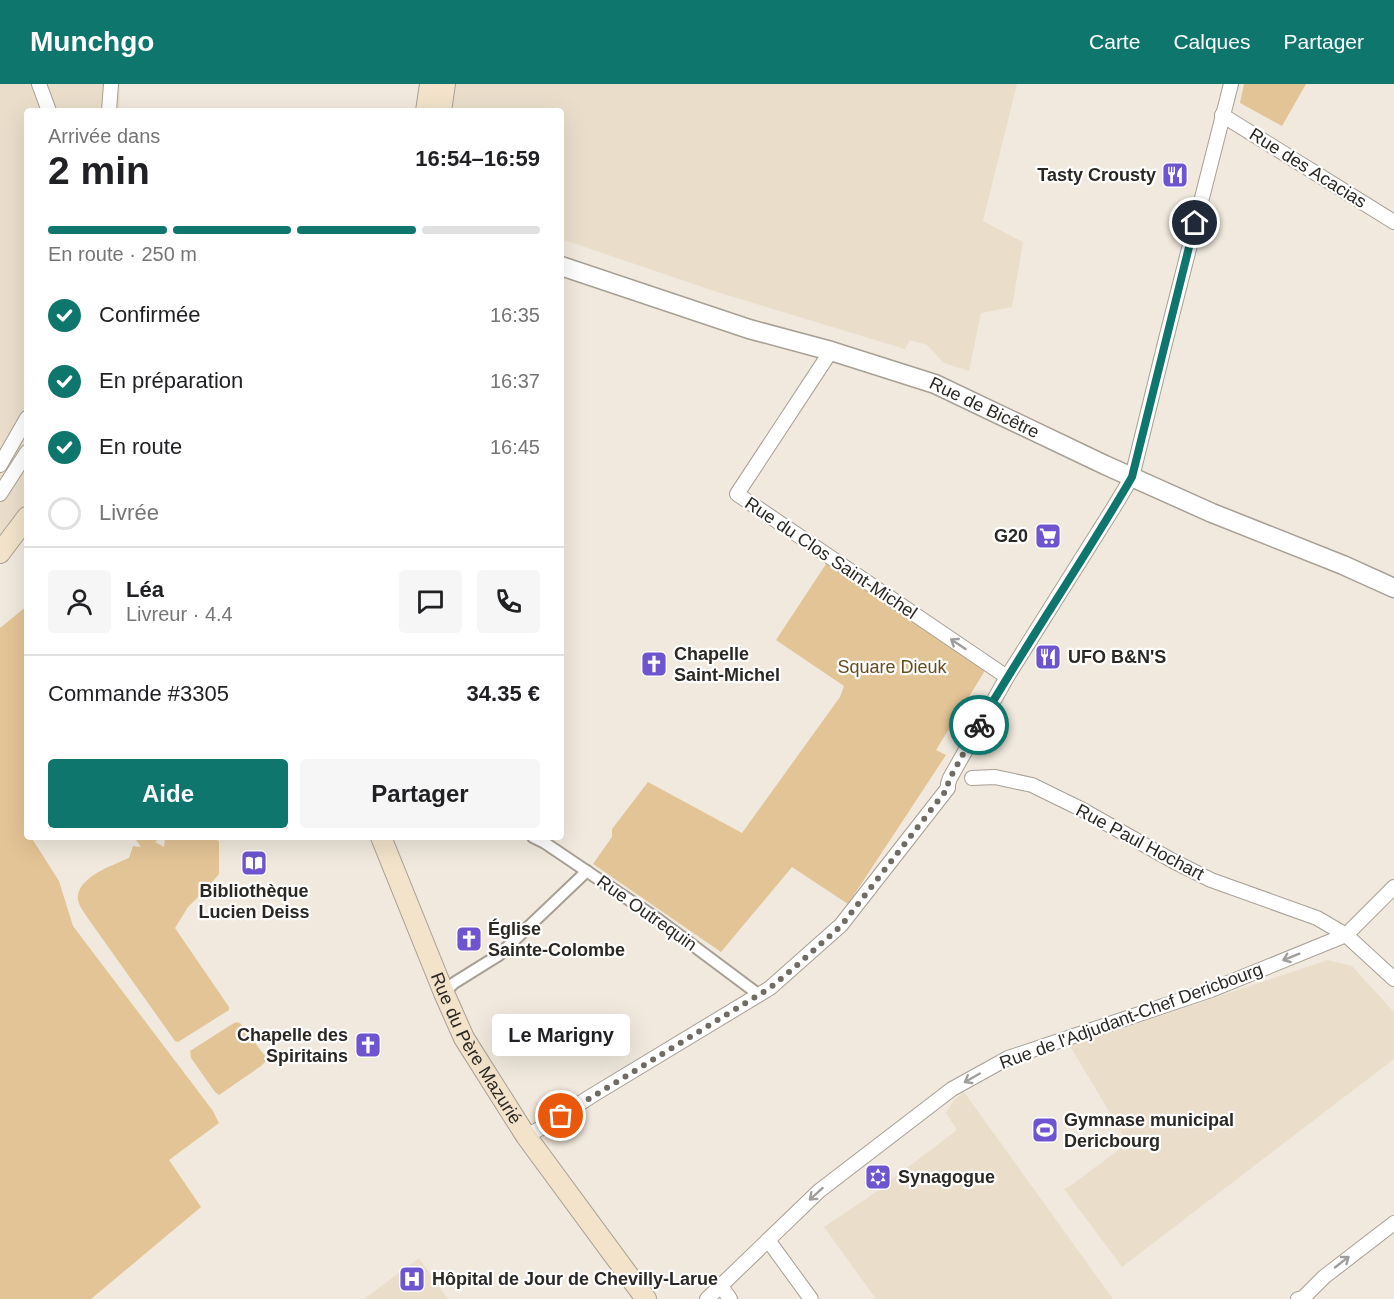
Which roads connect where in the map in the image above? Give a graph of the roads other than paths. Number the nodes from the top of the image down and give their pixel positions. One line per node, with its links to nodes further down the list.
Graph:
1 (39, 84): 6 (street)
2 (111, 84): 7 (street)
3 (430, 84): 8 (main road)
4 (445, 84): 9 (main road)
5 (1231, 84): 10 (street)
6 (49, 108)
7 (109, 108)
8 (426, 108)
9 (441, 108)
10 (1222, 115): 11 (street, Rue des Acacias); 17 (street)
11 (1394, 222)
12 (564, 267): 13 (street, Rue de Bicêtre)
13 (831, 351): 17 (street, Rue de Bicêtre); 22 (street, Rue du Clos Saint-Michel, one-way to 13)
14 (24, 423): 16 (street)
15 (24, 457): 18 (street)
16 (0, 465)
17 (1132, 477): 21 (street, Rue de Bicêtre); 22 (street)
18 (0, 494)
19 (24, 522): 20 (main road)
20 (0, 553)
21 (1394, 588)
22 (1007, 677): 31 (street)
23 (972, 778): 28 (street, Rue Paul Hochart)
24 (382, 840): 30 (main road, Rue du Père Mazurié)
25 (539, 840): 26 (street, Rue Outrequin)
26 (587, 871): 30 (street); 31 (street, Rue Outrequin)
27 (1394, 887): 28 (street)
28 (1346, 935): 29 (street, Rue Paul Hochart); 34 (street, Rue de l'Adjudant-Chef Dericbourg, one-way to 34)
29 (1394, 979)
30 (444, 993): 32 (main road, Rue du Père Mazurié)
31 (758, 994): 32 (street)
32 (526, 1136): 36 (main road, Rue du Père Mazurié)
33 (1394, 1223): 41 (street, one-way to 33)
34 (768, 1240): 35 (street, Rue de l'Adjudant-Chef Dericbourg); 39 (street)
35 (721, 1286): 37 (street, Rue de l'Adjudant-Chef Dericbourg); 38 (street)
36 (646, 1299)
37 (708, 1299)
38 (730, 1299)
39 (811, 1299)
40 (1298, 1299): 41 (street)
41 (1303, 1299)

